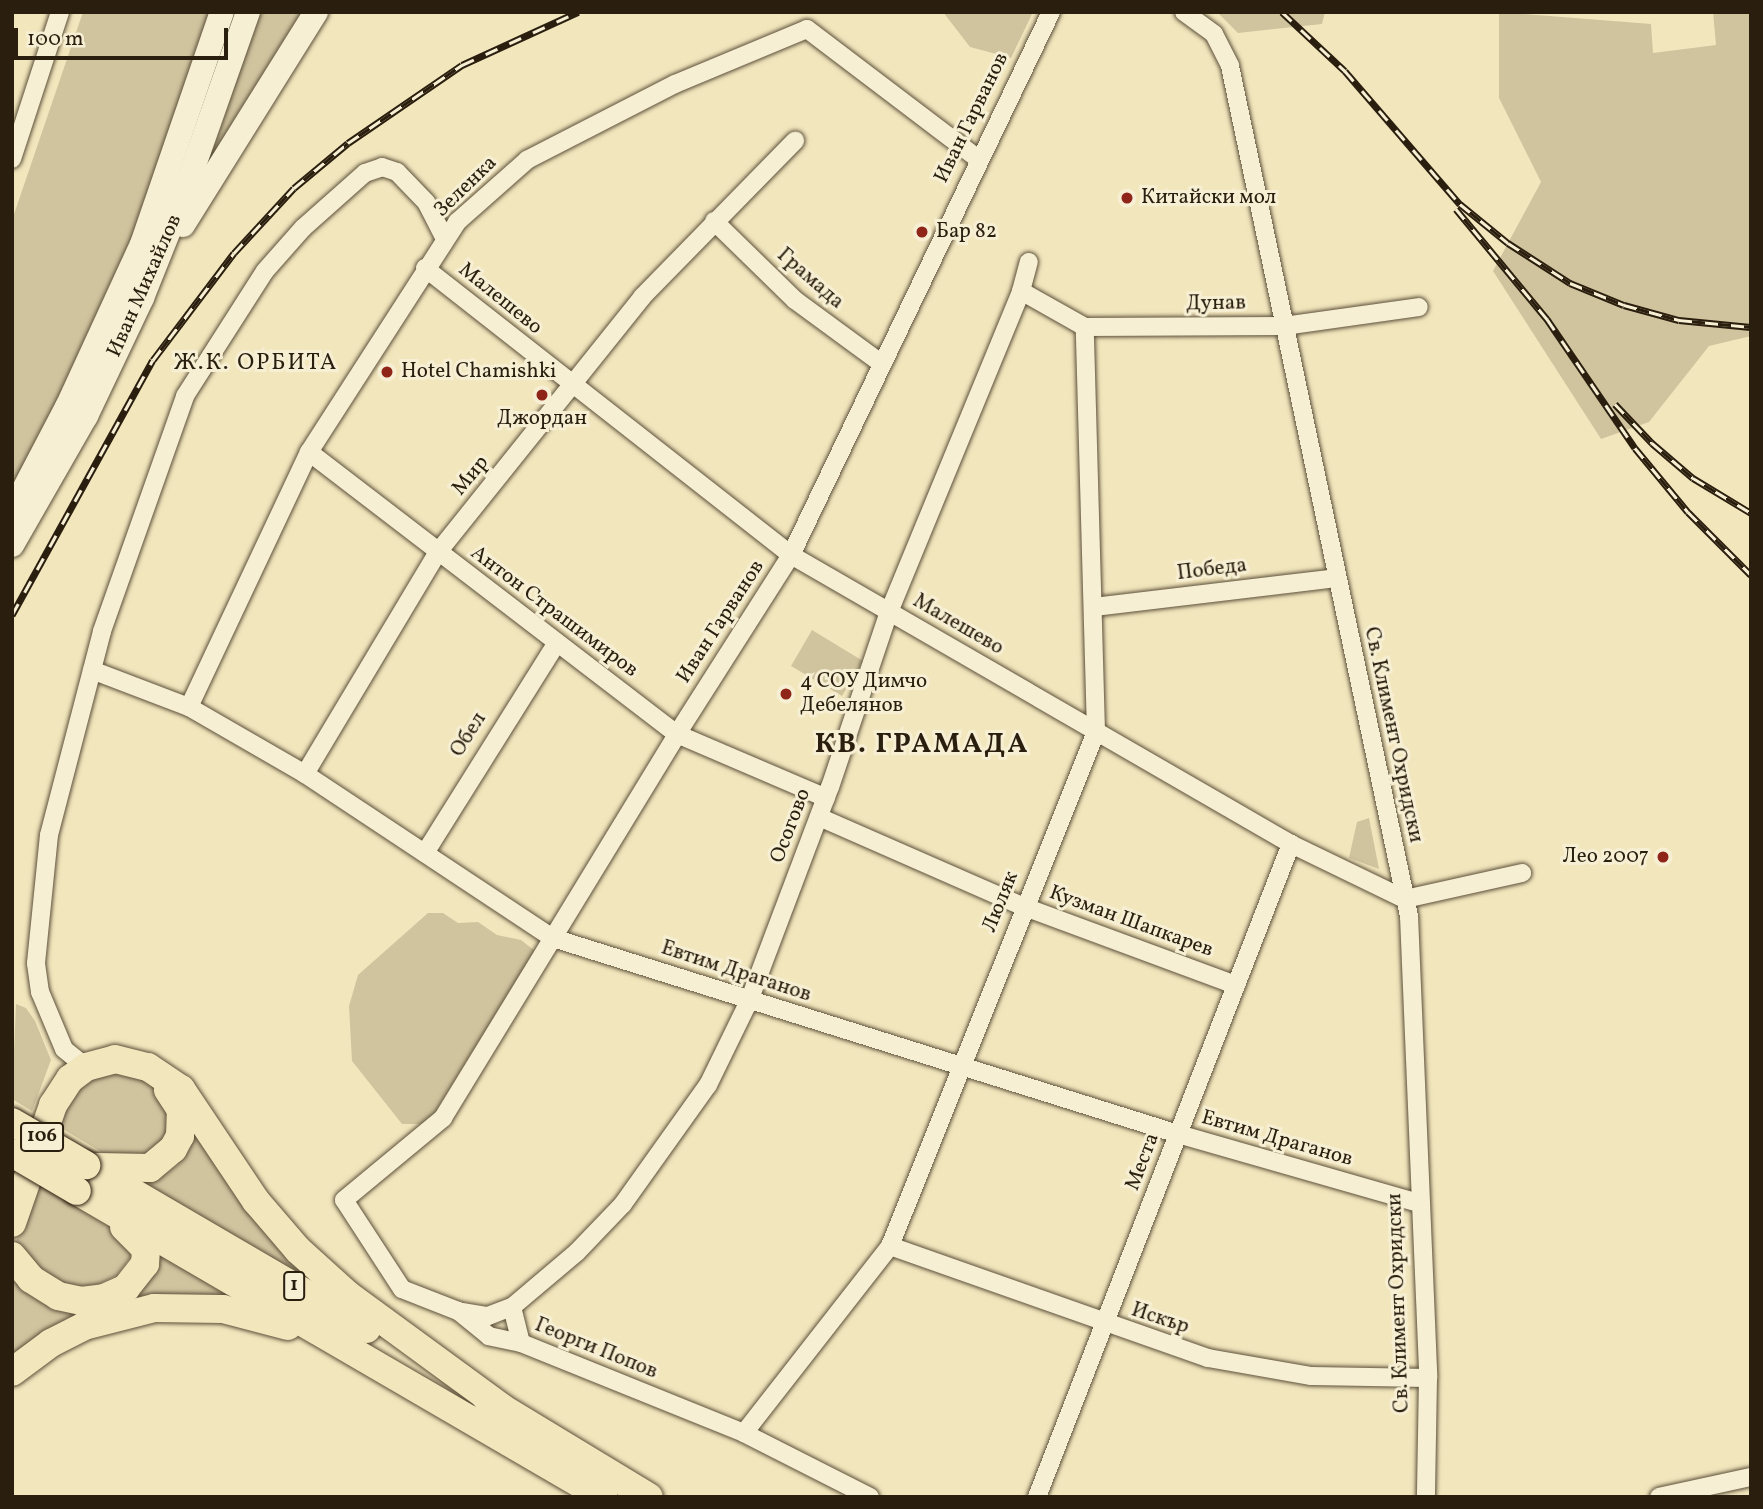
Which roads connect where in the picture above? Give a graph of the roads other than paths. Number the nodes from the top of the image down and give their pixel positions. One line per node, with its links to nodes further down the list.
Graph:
1 (60, 12): 9 (street)
2 (222, 12): 22 (main road, Иван Михайлов)
3 (248, 12): 12 (main road, Иван Михайлов)
4 (316, 12): 12 (main road)
5 (1051, 12): 8 (street, Иван Гарванов)
6 (1184, 12): 17 (street, Св. Климент Охридски)
7 (795, 141): 10 (street, Мир)
8 (977, 158): 11 (street, Зеленка); 19 (street, Иван Гарванов)
9 (12, 159)
10 (714, 221): 19 (street, Грамада); 20 (street, Мир)
11 (444, 239): 14 (street, Зеленка); 30 (street)
12 (163, 250): 23 (main road, Иван Михайлов)
13 (1029, 262): 15 (street, Осогово)
14 (425, 268): 20 (street, Малешево); 21 (street, Зеленка)
15 (1021, 291): 18 (street, Дунав); 28 (street, Осогово)
16 (1419, 307): 17 (street, Дунав)
17 (1284, 326): 18 (street, Дунав); 26 (street, Св. Климент Охридски)
18 (1085, 327): 27 (street, Люляк)
19 (882, 364): 25 (street, Иван Гарванов)
20 (572, 388): 24 (street, Мир); 25 (street, Малешево)
21 (309, 452): 24 (street, Антон Страшимиров); 31 (street, Зеленка)
22 (12, 512)
23 (12, 545)
24 (438, 552): 29 (street, Антон Страшимиров); 34 (street, Мир)
25 (791, 555): 28 (street, Малешево); 33 (street, Иван Гарванов)
26 (1336, 578): 27 (street, Победа); 40 (street, Св. Климент Охридски)
27 (1094, 607): 32 (street, Люляк)
28 (889, 612): 32 (street, Малешево); 35 (street, Осогово)
29 (556, 644): 33 (street, Антон Страшимиров); 38 (street, Обел)
30 (92, 670): 31 (street, Евтим Драганов); 46 (street)
31 (189, 706): 34 (street, Евтим Драганов)
32 (1096, 732): 37 (street, Малешево); 41 (street, Люляк)
33 (677, 734): 35 (street, Антон Страшимиров); 42 (street, Иван Гарванов)
34 (305, 774): 38 (street, Евтим Драганов)
35 (826, 798): 36 (street, Осогово)
36 (819, 817): 41 (street, Кузман Шапкарев); 44 (street, Осогово)
37 (1291, 844): 40 (street, Малешево); 43 (street, Места)
38 (425, 853): 42 (street, Евтим Драганов)
39 (1522, 873): 40 (street)
40 (1405, 899): 53 (street, Св. Климент Охридски)
41 (1023, 906): 43 (street, Кузман Шапкарев); 45 (street, Люляк)
42 (553, 938): 44 (street, Евтим Драганов); 52 (street, Иван Гарванов)
43 (1236, 985): 49 (street, Места)
44 (749, 1001): 45 (street, Евтим Драганов); 57 (street, Осогово)
45 (962, 1066): 49 (street, Евтим Драганов); 55 (street, Люляк)
46 (86, 1067): 47 (main road); 54 (main road, 106)
47 (148, 1067): 51 (main road); 63 (main road)
48 (12, 1122): 51 (main road, 1, bridge)
49 (1178, 1133): 53 (street, Евтим Драганов); 59 (street, Места)
50 (12, 1153): 51 (main road, 1, bridge)
51 (81, 1178): 56 (main road); 63 (main road, 1)
52 (344, 1200): 58 (street, Георги Попов)
53 (1418, 1203): 62 (street, Св. Климент Охридски)
54 (13, 1222)
55 (890, 1246): 59 (street, Искър); 64 (street, Люляк)
56 (12, 1256)
57 (512, 1307): 58 (street); 60 (street)
58 (458, 1311): 60 (street, Георги Попов)
59 (1104, 1325): 62 (street, Искър); 69 (street, Места)
60 (521, 1343): 64 (street, Георги Попов)
61 (12, 1372): 63 (main road)
62 (1428, 1378): 70 (street, Св. Климент Охридски)
63 (495, 1418): 66 (main road, 1); 67 (main road, 1)
64 (744, 1433): 68 (street, Георги Попов)
65 (1751, 1477): 71 (street)
66 (603, 1497)
67 (649, 1497)
68 (870, 1497)
69 (1037, 1497)
70 (1426, 1497)
71 (1659, 1497)

